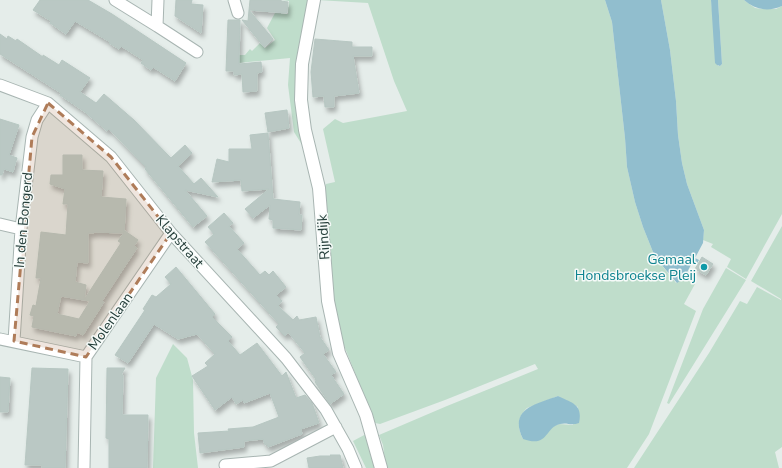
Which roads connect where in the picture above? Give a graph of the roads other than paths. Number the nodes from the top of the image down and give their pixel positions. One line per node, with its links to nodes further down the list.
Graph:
1 (115, 0): 6 (street)
2 (158, 0): 6 (street)
3 (234, 0): 5 (street)
4 (314, 0): 20 (street, Rijndijk)
5 (238, 12)
6 (157, 26): 7 (street)
7 (197, 52)
8 (0, 85): 9 (street, Klapstraat)
9 (48, 103): 11 (street, In den Bongerd); 12 (street, Klapstraat)
10 (0, 224): 11 (street)
11 (21, 229): 14 (street, In den Bongerd)
12 (171, 232): 15 (street, Molenlaan); 16 (street, Klapstraat)
13 (0, 339): 14 (street)
14 (14, 342): 15 (street)
15 (86, 357): 18 (street, Molenlaan)
16 (336, 427): 17 (street); 19 (street, Klapstraat)
17 (225, 464)
18 (84, 468)
19 (356, 468)
20 (381, 468)

